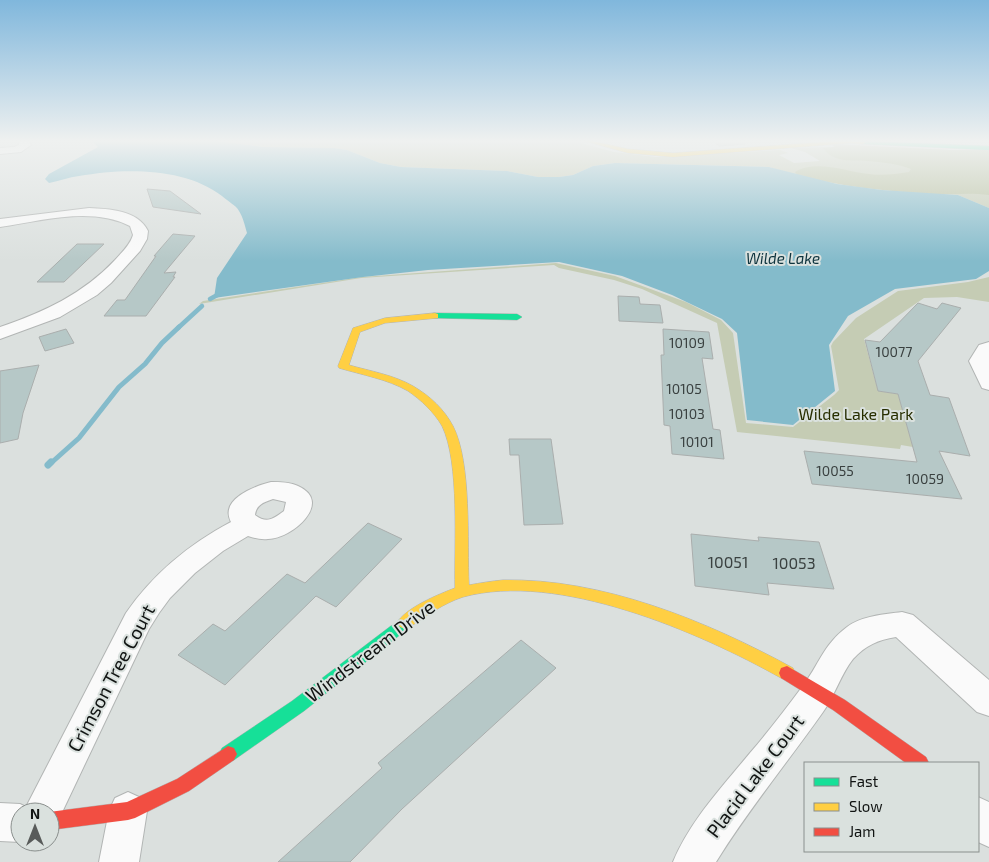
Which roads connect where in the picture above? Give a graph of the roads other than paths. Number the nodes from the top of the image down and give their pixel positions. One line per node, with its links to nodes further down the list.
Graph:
1 (0, 223): 3 (street)
2 (518, 317): 7 (street)
3 (0, 333)
4 (989, 348): 5 (street)
5 (989, 384)
6 (247, 525): 11 (street, Crimson Tree Court)
7 (462, 590): 8 (street, Windstream Drive); 12 (street, Windstream Drive)
8 (819, 691): 9 (street); 10 (street, Windstream Drive); 17 (street, Placid Lake Court)
9 (989, 702)
10 (919, 762)
11 (48, 802)
12 (128, 811): 14 (street, Windstream Drive); 16 (street)
13 (979, 817): 15 (street)
14 (60, 820)
15 (989, 828)
16 (120, 862)
17 (693, 862)

